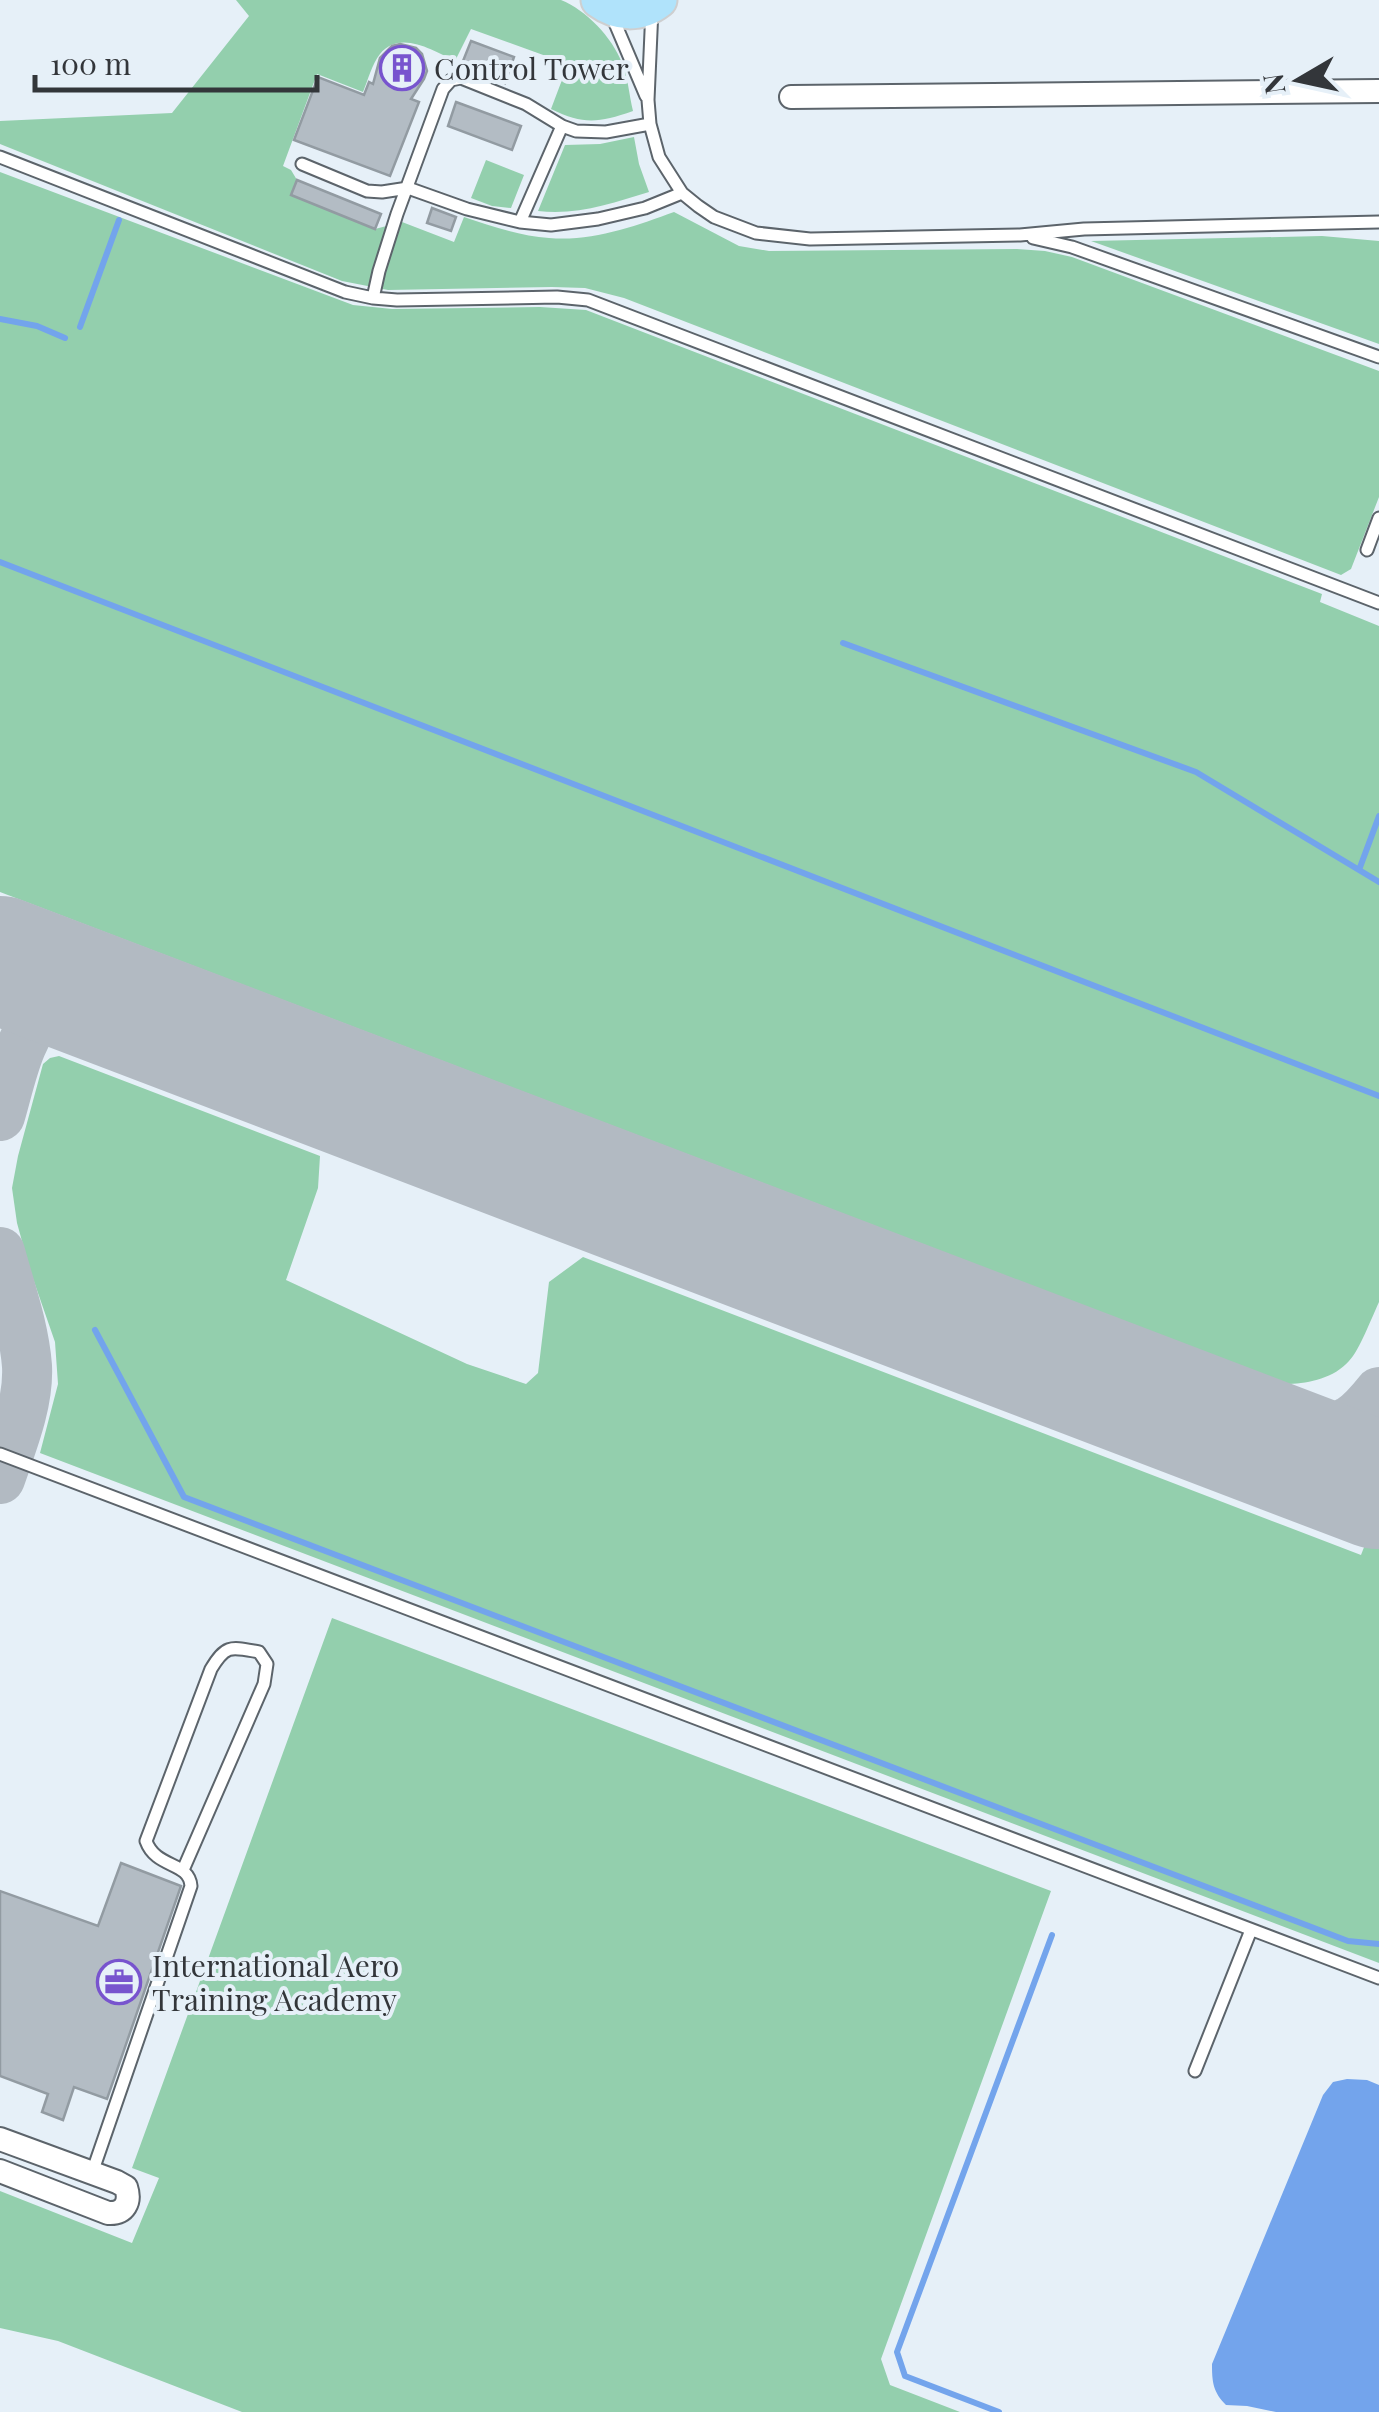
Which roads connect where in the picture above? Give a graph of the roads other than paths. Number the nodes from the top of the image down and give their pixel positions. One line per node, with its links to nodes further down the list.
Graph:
1 (603, 3): 2 (main road); 5 (lane)
2 (656, 3): 5 (lane)
3 (1379, 90): 4 (street)
4 (790, 97)
5 (648, 100): 6 (lane)
6 (650, 124): 7 (lane); 11 (lane)
7 (562, 126): 10 (lane); 12 (lane)
8 (0, 157): 15 (lane)
9 (302, 164): 10 (lane)
10 (408, 188): 12 (lane); 15 (lane)
11 (682, 193): 12 (lane); 14 (lane)
12 (520, 222)
13 (1379, 222): 14 (lane)
14 (1020, 235): 16 (lane)
15 (373, 298): 19 (lane)
16 (1379, 357)
17 (1379, 518): 18 (lane)
18 (1367, 550)
19 (1379, 603)
20 (0, 1454): 22 (lane)
21 (183, 1870): 21 (lane); 27 (lane)
22 (1251, 1930): 23 (lane); 24 (lane)
23 (1379, 1978)
24 (1196, 2071)
25 (0, 2139): 27 (street)
26 (0, 2170): 27 (street)
27 (92, 2173)

